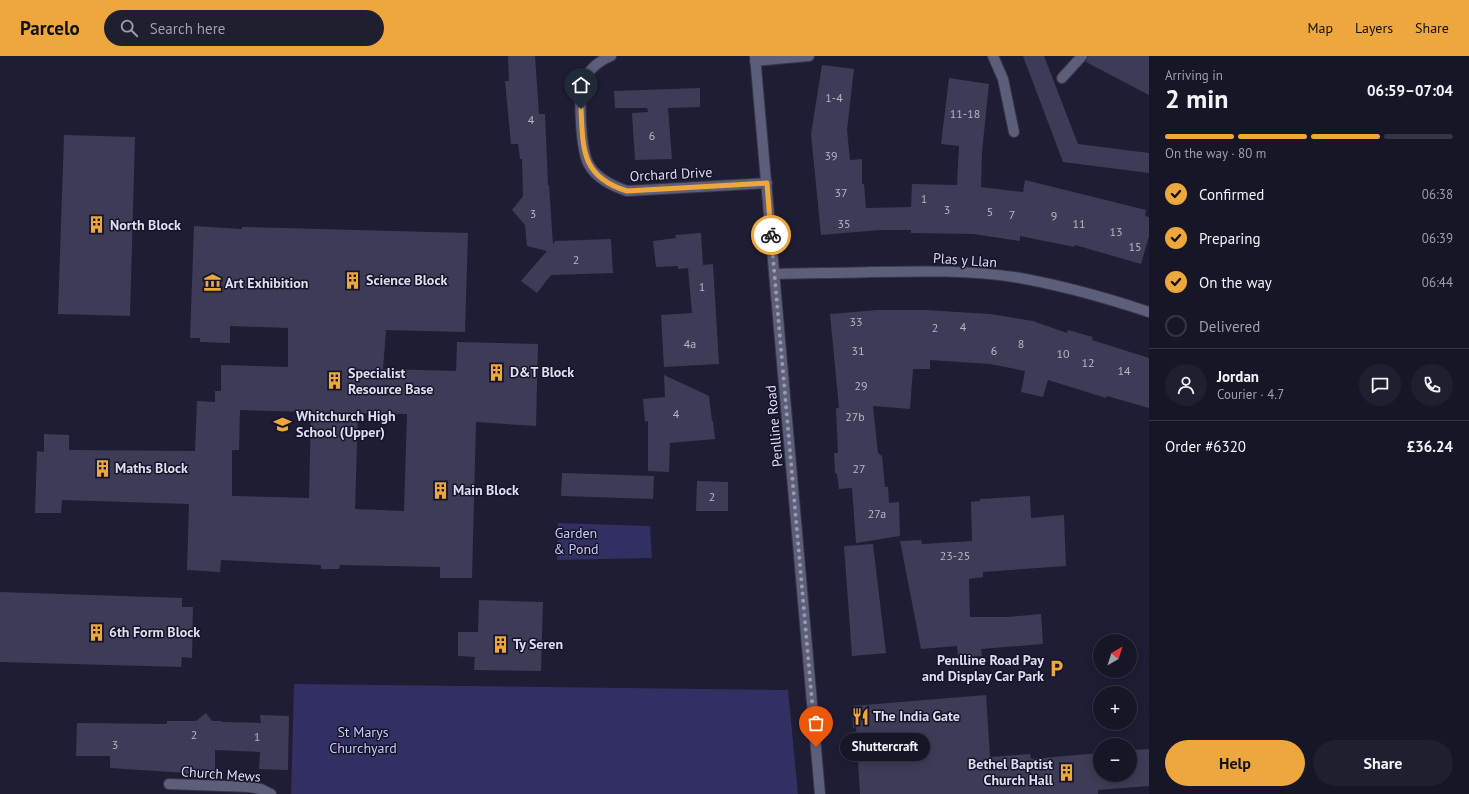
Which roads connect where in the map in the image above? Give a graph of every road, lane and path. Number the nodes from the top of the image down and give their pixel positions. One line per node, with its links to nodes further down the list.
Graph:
1 (611, 56): 8 (street, Orchard Drive)
2 (809, 56): 5 (street)
3 (993, 56): 7 (street)
4 (1082, 56): 6 (street)
5 (755, 59): 8 (street, Penlline Road)
6 (1062, 78)
7 (1014, 132)
8 (767, 183): 9 (street, Penlline Road)
9 (774, 274): 10 (street, Plas y Llan); 13 (street, Penlline Road)
10 (1149, 312)
11 (169, 784): 12 (street, Church Mews)
12 (271, 794)
13 (820, 794)

